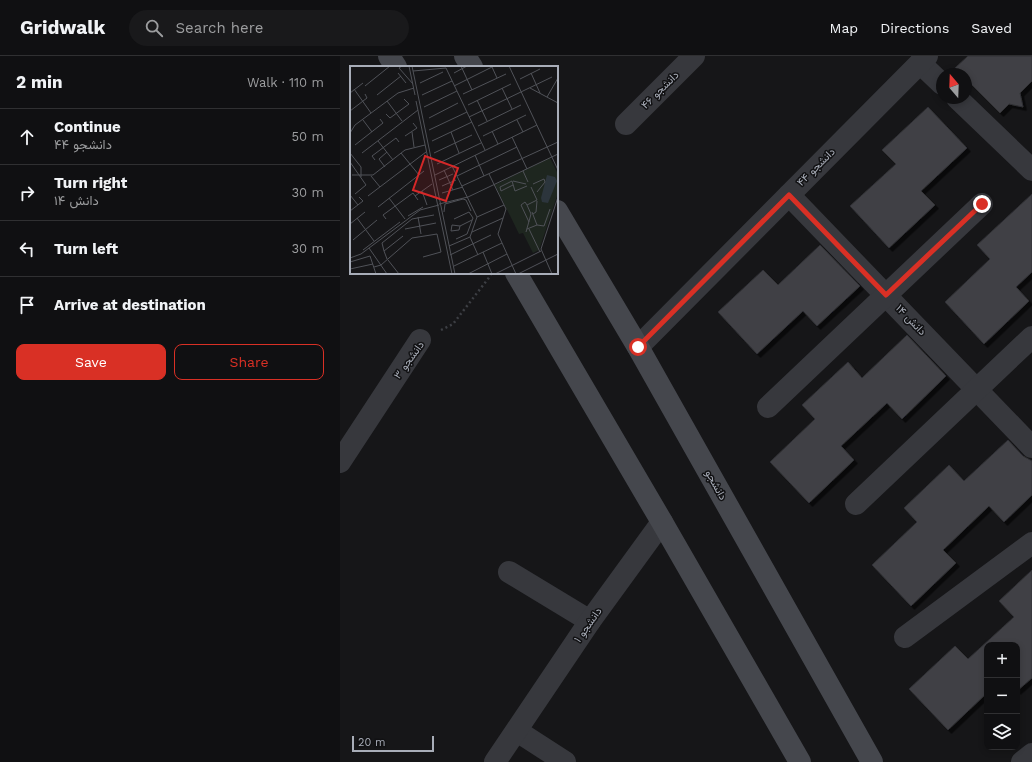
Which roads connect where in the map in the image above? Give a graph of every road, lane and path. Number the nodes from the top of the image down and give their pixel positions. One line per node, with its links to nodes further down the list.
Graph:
1 (389, 56): 5 (main road)
2 (465, 56): 6 (main road)
3 (694, 56): 9 (street, دانشجو ۴۶)
4 (924, 60): 7 (street); 11 (street, دانشجو ۴۴)
5 (395, 66)
6 (471, 66)
7 (936, 76)
8 (962, 104): 10 (street)
9 (626, 124)
10 (1032, 170)
11 (789, 195): 16 (street, دانش ۱۴); 19 (street, دانشجو ۴۴)
12 (982, 204): 16 (street)
13 (558, 212): 19 (main road, دانشجو)
14 (491, 274): 18 (path, دانشجو ۳)
15 (517, 274): 25 (main road)
16 (886, 295): 20 (street, دانش ۱۴); 21 (street)
17 (1032, 337): 20 (street)
18 (420, 340): 23 (street, دانشجو ۳)
19 (638, 347): 35 (main road, دانشجو)
20 (977, 389): 22 (street, دانش ۱۴); 24 (street)
21 (768, 407)
22 (1032, 447)
23 (344, 449)
24 (856, 504)
25 (662, 522): 28 (street, دانشجو ۱); 34 (main road)
26 (1032, 543): 29 (street)
27 (509, 572): 28 (street)
28 (590, 621): 30 (street, دانشجو ۱)
29 (904, 636)
30 (517, 731): 32 (street, دانشجو ۱); 33 (street)
31 (1032, 754): 36 (street)
32 (495, 762)
33 (565, 762)
34 (800, 762)
35 (872, 762)
36 (1022, 762)

